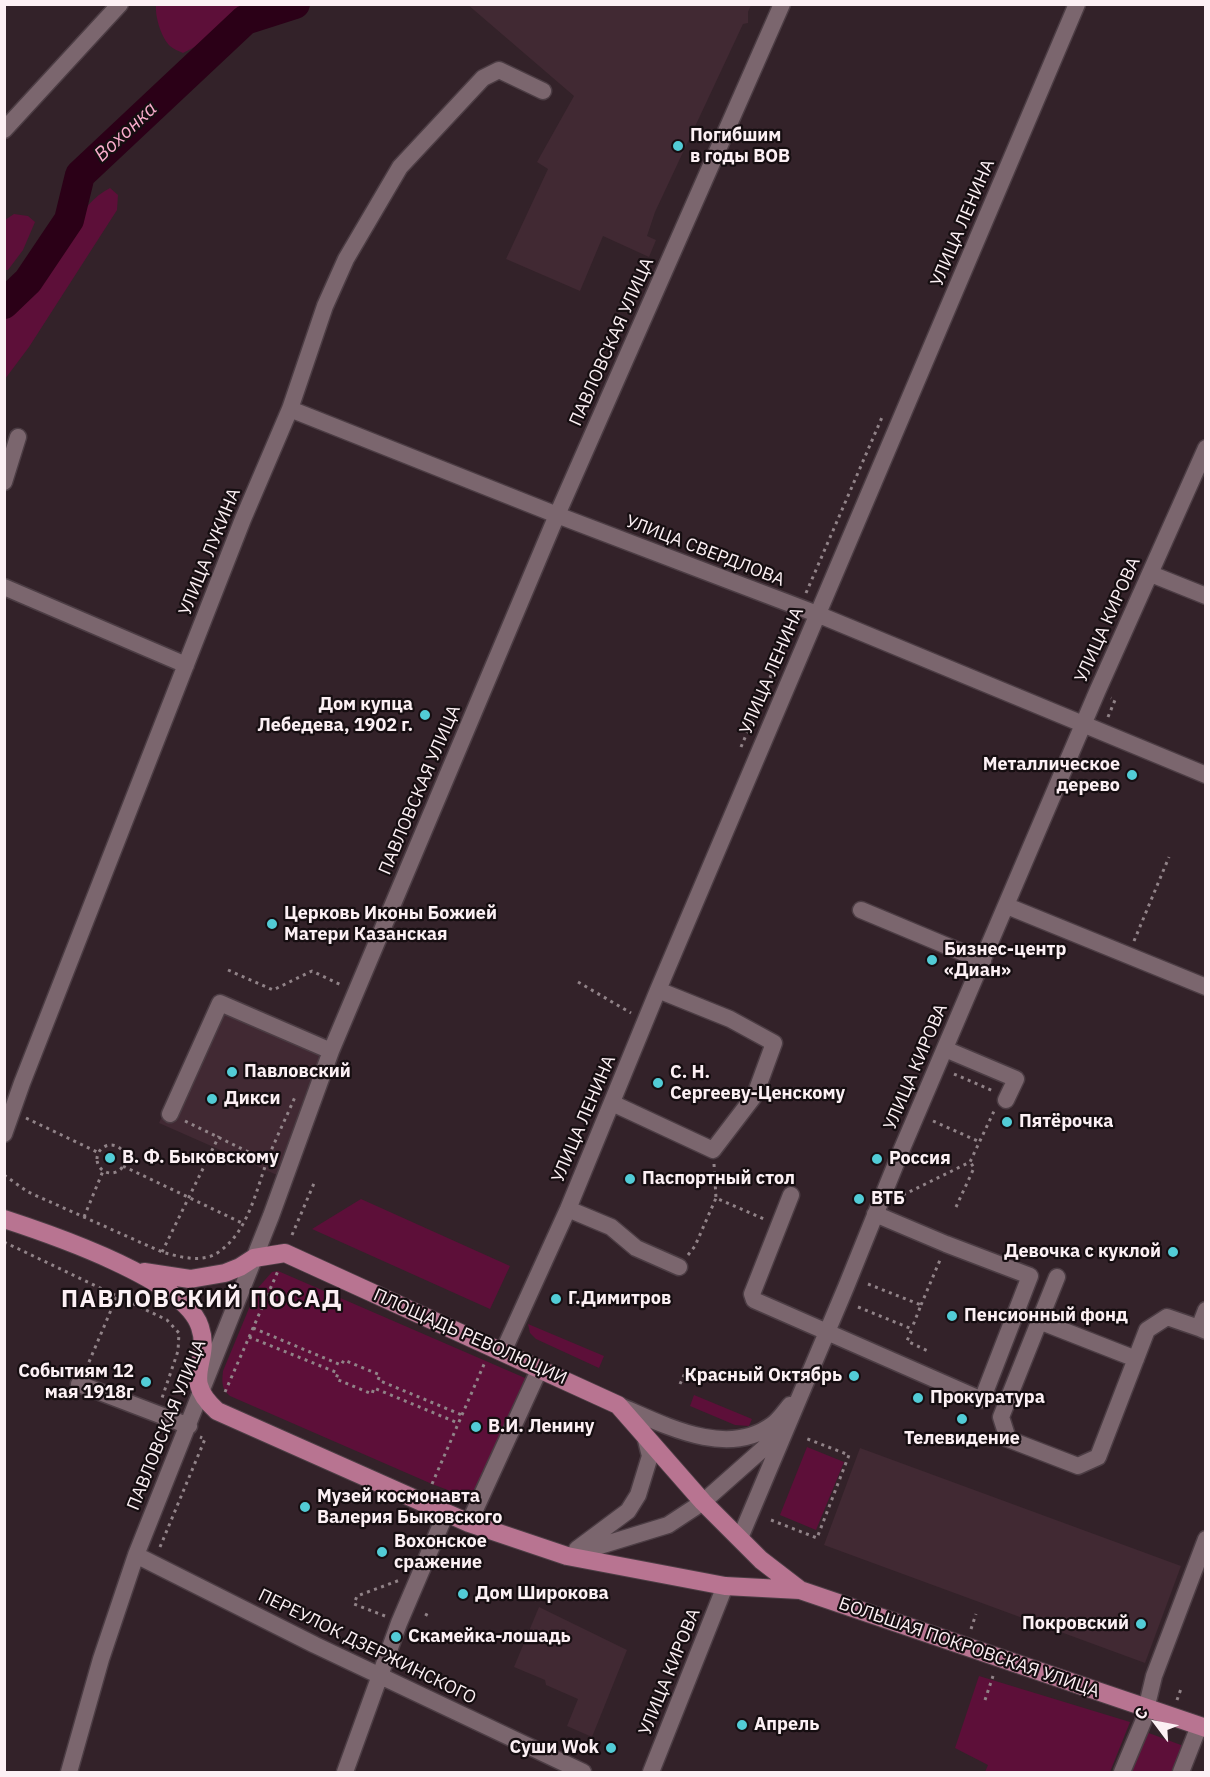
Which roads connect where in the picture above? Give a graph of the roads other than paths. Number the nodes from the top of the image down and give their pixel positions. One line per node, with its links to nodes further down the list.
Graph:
1 (120, 4): 5 (street)
2 (782, 4): 10 (street, ПАВЛОВСКАЯ УЛИЦА)
3 (1077, 4): 14 (street, УЛИЦА ЛЕНИНА)
4 (543, 90): 6 (street, УЛИЦА ЛУКИНА)
5 (4, 130)
6 (290, 409): 10 (street, УЛИЦА СВЕРДЛОВА); 15 (street, УЛИЦА ЛУКИНА)
7 (18, 437): 9 (street)
8 (1206, 448): 11 (street, УЛИЦА КИРОВА)
9 (4, 482)
10 (557, 515): 14 (street, УЛИЦА СВЕРДЛОВА); 24 (street, ПАВЛОВСКАЯ УЛИЦА)
11 (1151, 573): 13 (street); 16 (street, УЛИЦА КИРОВА)
12 (4, 587): 15 (street)
13 (1206, 596)
14 (818, 614): 16 (street, УЛИЦА СВЕРДЛОВА); 22 (street, УЛИЦА ЛЕНИНА)
15 (186, 665): 28 (street, УЛИЦА ЛУКИНА)
16 (1084, 723): 17 (street, УЛИЦА СВЕРДЛОВА); 18 (street, УЛИЦА КИРОВА)
17 (1206, 775)
18 (1007, 906): 20 (street, УЛИЦА КИРОВА); 21 (street)
19 (861, 910): 20 (street)
20 (982, 961): 23 (street, УЛИЦА КИРОВА)
21 (1206, 987)
22 (658, 990): 26 (street, УЛИЦА ЛЕНИНА); 26 (street)
23 (945, 1049): 25 (street); 31 (street, УЛИЦА КИРОВА)
24 (331, 1051): 27 (street); 33 (street, ПАВЛОВСКАЯ УЛИЦА)
25 (1002, 1098)
26 (612, 1103): 30 (street, УЛИЦА ЛЕНИНА)
27 (170, 1114)
28 (4, 1134)
29 (791, 1195): 40 (street)
30 (568, 1209): 34 (street); 41 (street, УЛИЦА ЛЕНИНА)
31 (875, 1214): 40 (street, УЛИЦА КИРОВА); 40 (street)
32 (4, 1219): 35 (main road)
33 (254, 1258): 35 (main road, ПЛОЩАДЬ РЕВОЛЮЦИИ); 41 (main road, ПЛОЩАДЬ РЕВОЛЮЦИИ); 45 (street, ПАВЛОВСКАЯ УЛИЦА)
34 (679, 1267)
35 (135, 1271): 45 (main road)
36 (1057, 1277): 38 (street)
37 (1206, 1310): 39 (street)
38 (1039, 1321): 42 (street); 42 (street)
39 (1202, 1330): 42 (street)
40 (827, 1332): 46 (street, УЛИЦА КИРОВА)
41 (503, 1352): 43 (main road, ПЛОЩАДЬ РЕВОЛЮЦИИ)
42 (1136, 1359)
43 (540, 1368): 47 (main road, ПЛОЩАДЬ РЕВОЛЮЦИИ); 53 (street)
44 (79, 1384): 48 (street)
45 (201, 1392): 48 (street, ПАВЛОВСКАЯ УЛИЦА); 52 (main road)
46 (801, 1393): 47 (street, ПЛОЩАДЬ РЕВОЛЮЦИИ); 49 (street, УЛИЦА КИРОВА)
47 (618, 1405): 50 (main road, ПЛОЩАДЬ РЕВОЛЮЦИИ)
48 (188, 1429): 56 (street, ПАВЛОВСКАЯ УЛИЦА)
49 (785, 1430): 51 (street); 54 (street, УЛИЦА КИРОВА)
50 (645, 1436): 51 (main road, ПЛОЩАДЬ РЕВОЛЮЦИИ); 57 (street)
51 (703, 1502): 54 (main road, ПЛОЩАДЬ РЕВОЛЮЦИИ); 57 (street)
52 (446, 1513): 53 (main road); 60 (street)
53 (469, 1523): 57 (main road)
54 (740, 1538): 59 (main road, ПЛОЩАДЬ РЕВОЛЮЦИИ)
55 (1206, 1539): 61 (street)
56 (136, 1555): 60 (street, ПЕРЕУЛОК ДЗЕРЖИНСКОГО); 63 (street, ПАВЛОВСКАЯ УЛИЦА)
57 (567, 1556): 58 (main road)
58 (725, 1586): 59 (main road); 66 (street, УЛИЦА КИРОВА)
59 (800, 1590): 61 (main road, БОЛЬШАЯ ПОКРОВСКАЯ УЛИЦА)
60 (380, 1675): 64 (street); 65 (street, ПЕРЕУЛОК ДЗЕРЖИНСКОГО)
61 (1146, 1709): 62 (main road, БОЛЬШАЯ ПОКРОВСКАЯ УЛИЦА); 67 (street)
62 (1202, 1727): 68 (street)
63 (69, 1773)
64 (345, 1773)
65 (583, 1773)
66 (651, 1773)
67 (1122, 1773)
68 (1181, 1773)

